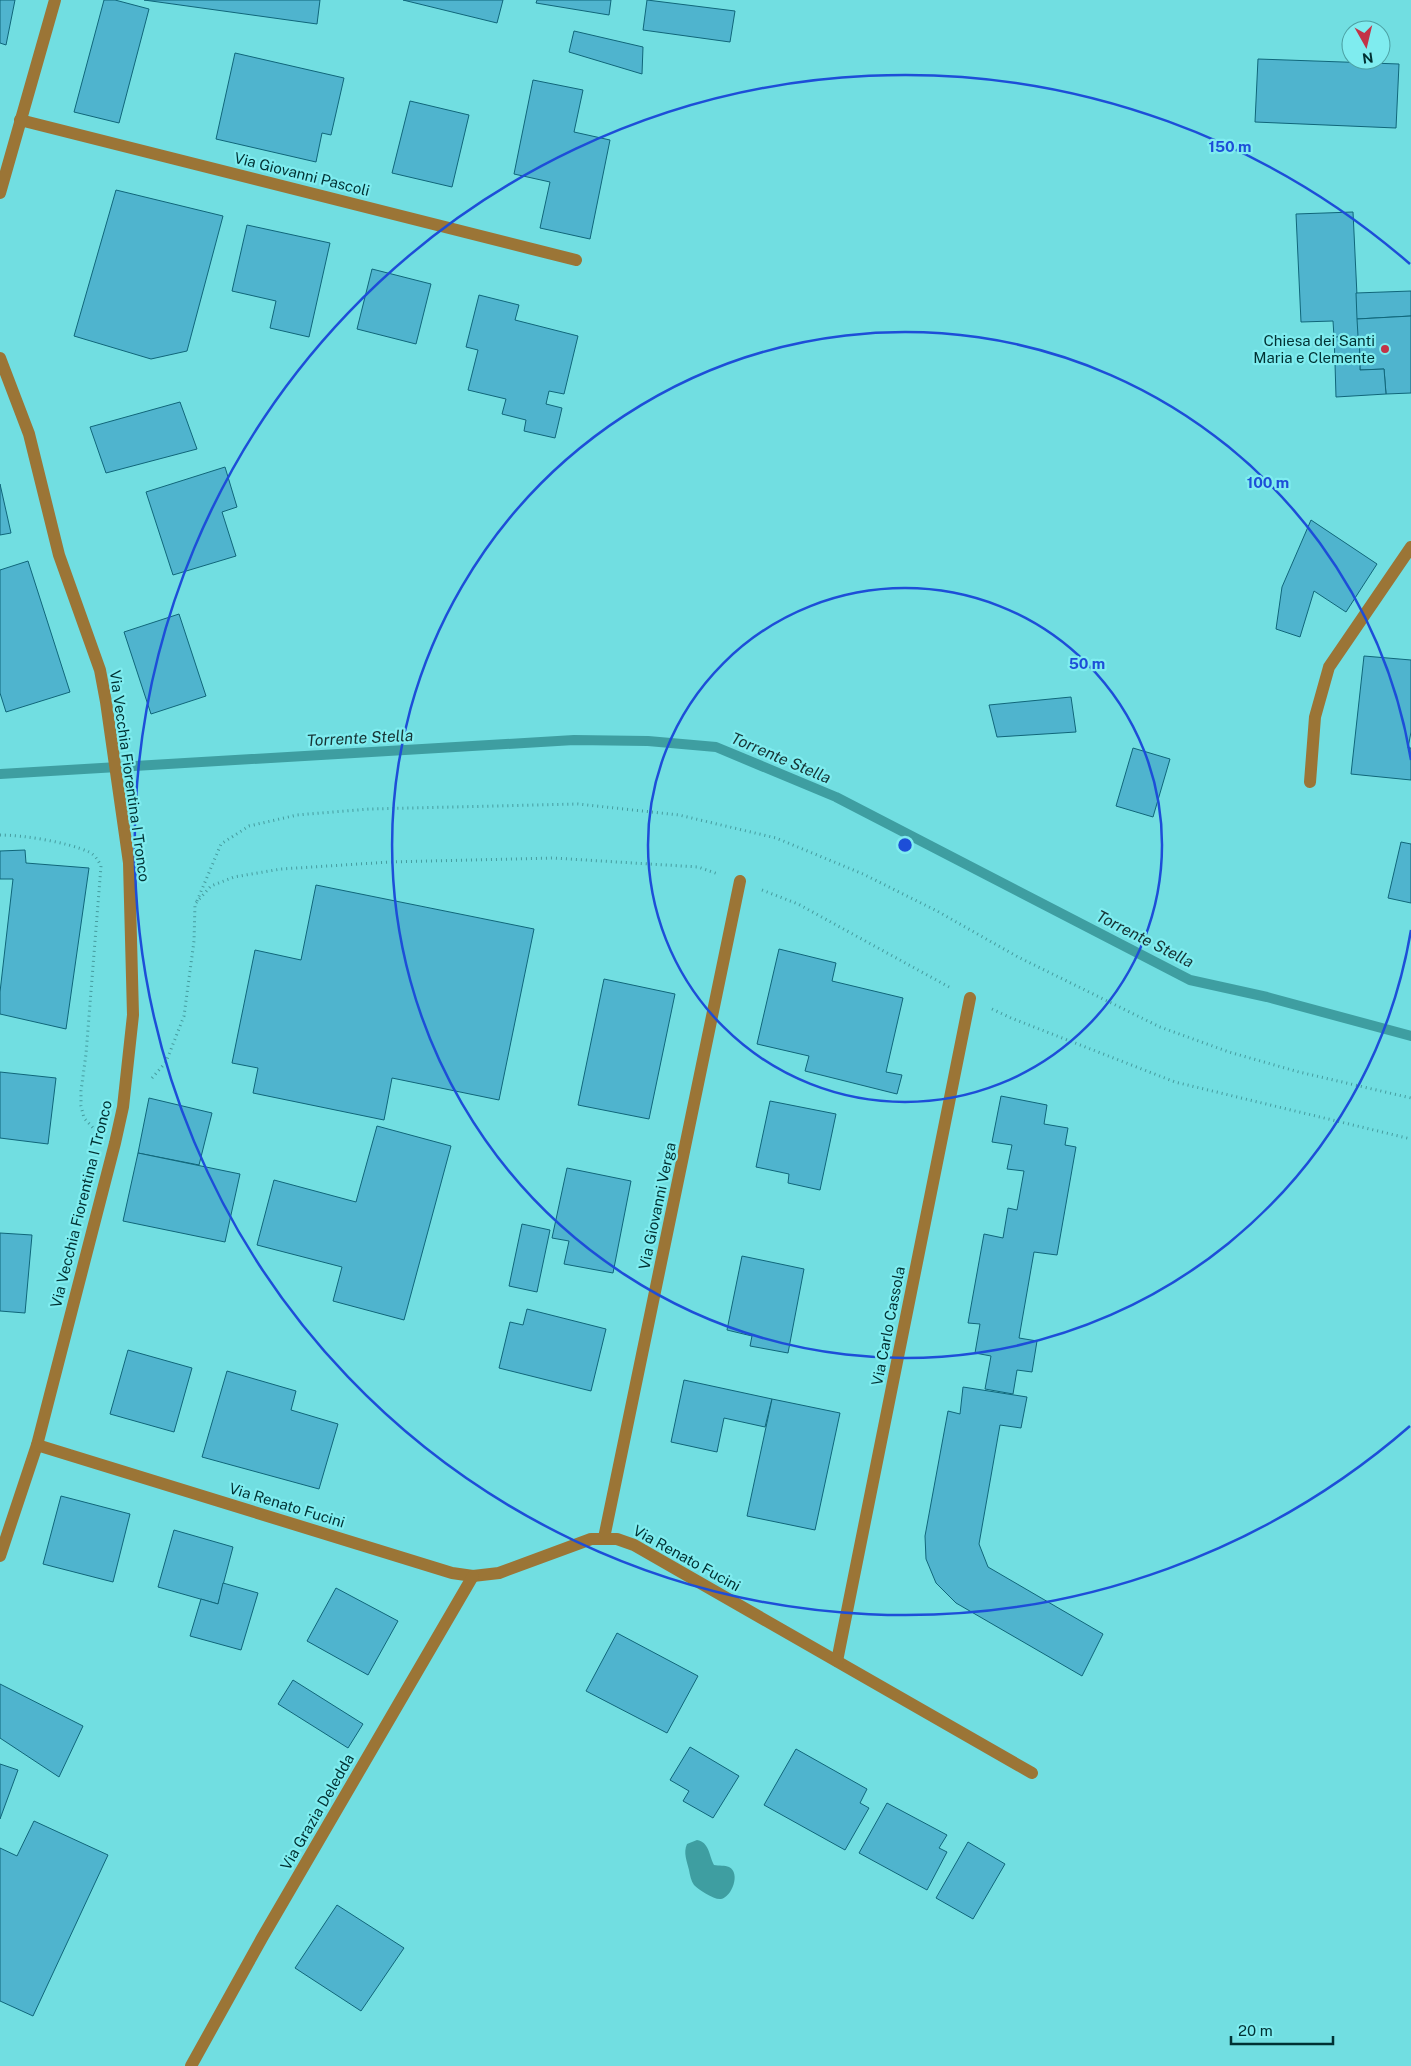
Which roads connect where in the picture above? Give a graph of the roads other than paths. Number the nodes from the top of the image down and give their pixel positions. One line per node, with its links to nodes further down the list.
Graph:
1 (55, 0): 2 (street)
2 (20, 120): 3 (street); 4 (street, Via Giovanni Pascoli)
3 (0, 193)
4 (576, 260)
5 (0, 358): 10 (street, Via Vecchia Fiorentina I Tronco)
6 (1411, 547): 7 (street)
7 (1310, 782)
8 (740, 881): 11 (street, Via Giovanni Verga)
9 (970, 998): 14 (street, Via Carlo Cassola)
10 (38, 1445): 12 (street, Via Vecchia Fiorentina I Tronco); 13 (street, Via Renato Fucini)
11 (604, 1538): 13 (street, Via Renato Fucini); 14 (street, Via Renato Fucini)
12 (0, 1556)
13 (473, 1576): 16 (street, Via Grazia Deledda)
14 (837, 1661): 15 (street, Via Renato Fucini)
15 (1032, 1773)
16 (191, 2066)

